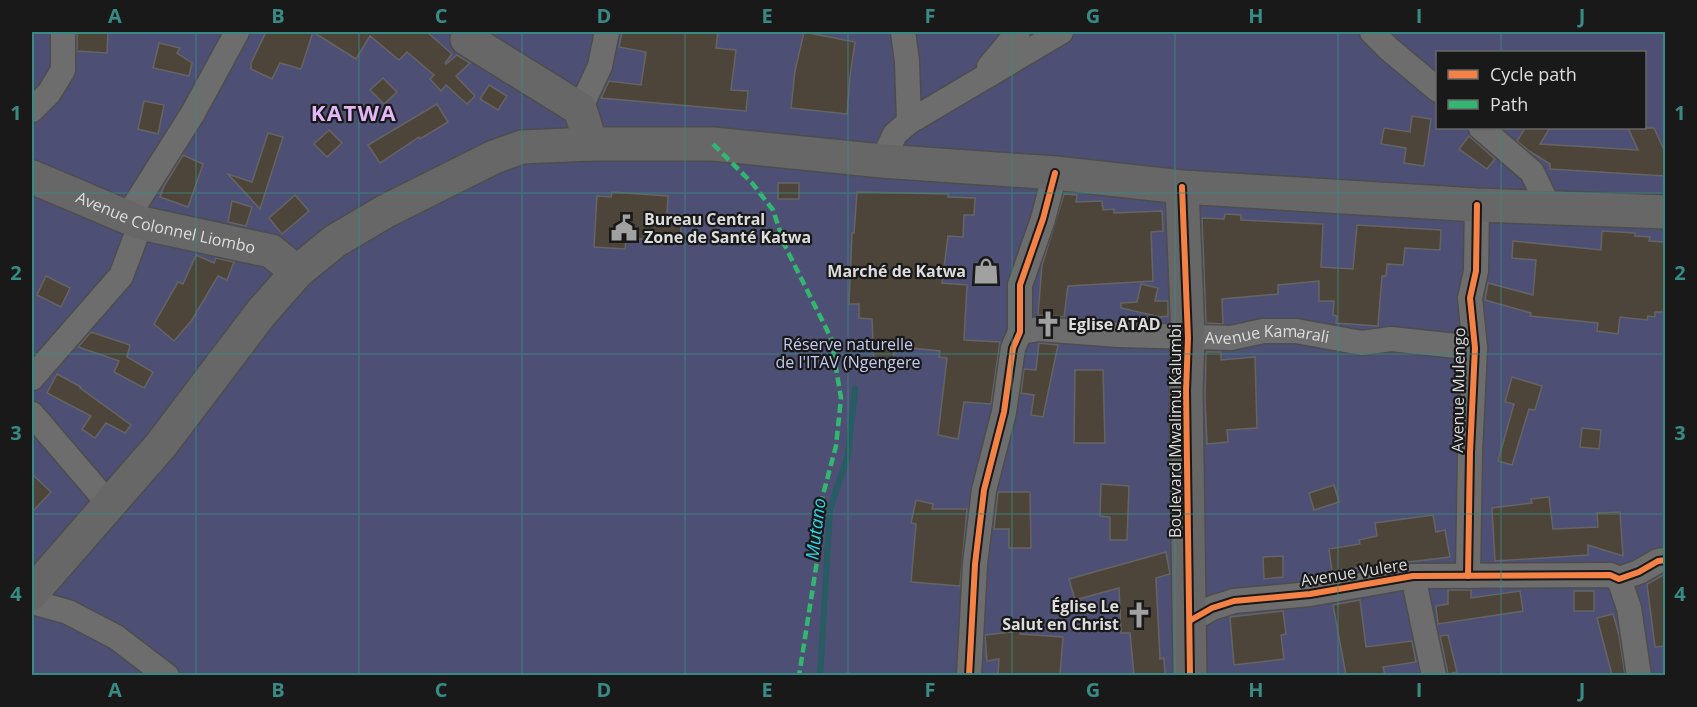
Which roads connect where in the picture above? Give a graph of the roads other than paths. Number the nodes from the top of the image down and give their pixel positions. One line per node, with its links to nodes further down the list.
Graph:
1 (63, 32): 12 (street)
2 (237, 32): 23 (street)
3 (607, 32): 11 (street)
4 (903, 32): 13 (street)
5 (1018, 32): 9 (street)
6 (1061, 32): 9 (street)
7 (1372, 32): 10 (street)
8 (462, 34): 11 (main road)
9 (976, 82): 13 (street)
10 (1436, 89)
11 (580, 109): 15 (main road)
12 (32, 110)
13 (909, 122): 16 (street)
14 (1482, 129): 21 (street)
15 (591, 144): 16 (main road); 24 (main road)
16 (882, 160): 17 (main road)
17 (1055, 173): 19 (main road); 25 (street)
18 (32, 177): 23 (main road, Avenue Colonnel Liombo)
19 (1182, 186): 20 (main road); 26 (main road, Boulevard Mwalimu Kalumbi)
20 (1477, 205): 21 (main road); 27 (street, Avenue Mulengo)
21 (1550, 209): 22 (main road)
22 (1665, 212)
23 (135, 219): 24 (main road, Avenue Colonnel Liombo); 28 (street)
24 (297, 272): 30 (main road)
25 (1020, 332): 26 (street, Avenue Kamarali); 39 (street)
26 (1188, 338): 27 (street, Avenue Kamarali); 37 (main road, Boulevard Mwalimu Kalumbi)
27 (1475, 348): 33 (street, Avenue Mulengo)
28 (32, 378)
29 (32, 414): 30 (street)
30 (109, 504): 35 (main road)
31 (1665, 560): 34 (street, Avenue Vulere)
32 (1413, 576): 33 (street, Avenue Vulere); 37 (street, Avenue Vulere); 41 (street)
33 (1468, 576): 34 (street, Avenue Vulere)
34 (1619, 579): 42 (street)
35 (32, 593)
36 (32, 602): 38 (street)
37 (1191, 620): 40 (main road, Boulevard Mwalimu Kalumbi)
38 (167, 675)
39 (969, 675)
40 (1190, 675)
41 (1434, 675)
42 (1639, 675)

